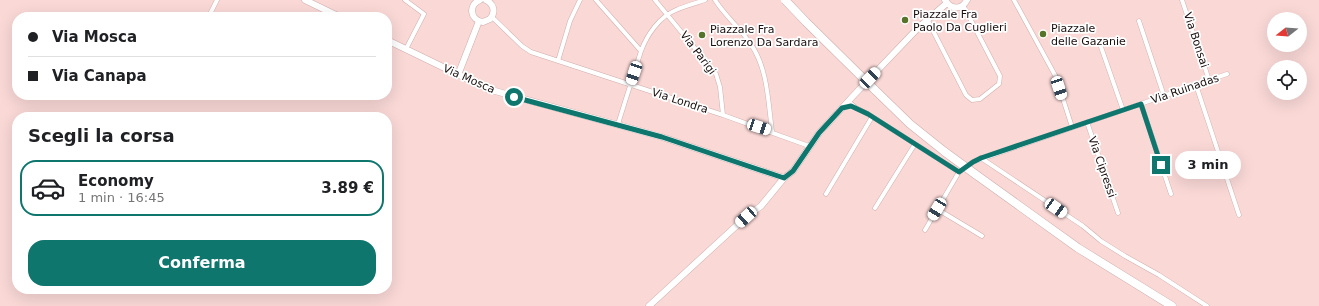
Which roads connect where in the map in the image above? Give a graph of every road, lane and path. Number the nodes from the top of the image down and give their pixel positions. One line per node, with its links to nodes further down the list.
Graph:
1 (217, 0): 17 (street)
2 (305, 0): 18 (street)
3 (405, 0): 26 (street)
4 (478, 0): 22 (street)
5 (486, 0): 20 (street)
6 (580, 0): 28 (street)
7 (596, 0): 27 (street)
8 (655, 0): 19 (street, Via Parigi)
9 (705, 0): 19 (street)
10 (716, 0): 46 (street)
11 (786, 0): 61 (highway, bridge)
12 (967, 0): 16 (street)
13 (1014, 0): 45 (street)
14 (1182, 0): 31 (street, Via Bonsai)
15 (946, 1): 16 (street); 21 (street)
16 (963, 6): 21 (street)
17 (211, 12)
18 (330, 12)
19 (668, 14): 27 (street); 41 (street, Via Parigi)
20 (492, 17): 22 (street); 28 (street, Via Londra)
21 (927, 19): 34 (street)
22 (479, 21): 30 (street)
23 (1139, 21): 35 (street)
24 (392, 42): 26 (street, Via Mosca)
25 (1101, 47): 40 (street)
26 (406, 49): 30 (street, Via Mosca)
27 (641, 52): 32 (street)
28 (558, 61): 32 (street, Via Londra)
29 (1227, 74): 31 (street, Via Ruinadas)
30 (458, 75): 44 (street, Via Mosca)
31 (1209, 80): 33 (street, Via Ruinadas)
32 (630, 85): 41 (street, Via Londra); 44 (street)
33 (1196, 85): 35 (street, Via Ruinadas); 57 (street)
34 (854, 95): 36 (street); 39 (street)
35 (1164, 96): 37 (street, Via Ruinadas)
36 (848, 101): 38 (street); 39 (street)
37 (1141, 104): 40 (street, Via Ruinadas); 53 (street)
38 (842, 108): 39 (street); 48 (street)
39 (856, 108): 42 (street)
40 (1123, 110): 43 (street, Via Ruinadas)
41 (723, 115): 46 (street, Via Londra)
42 (872, 117): 47 (street); 52 (street)
43 (1087, 122): 45 (street, Via Ruinadas); 56 (street, Via Cipressi)
44 (618, 124): 51 (street, Via Mosca)
45 (1072, 127): 49 (street, Via Ruinadas)
46 (772, 131): 48 (street, Via Londra)
47 (915, 144): 50 (street); 54 (street)
48 (809, 146): 51 (street)
49 (981, 158): 50 (street, Via Ruinadas); 62 (street)
50 (959, 172): 55 (street, Via Ruinadas)
51 (784, 178): 60 (street)
52 (826, 194)
53 (1171, 194)
54 (875, 208)
55 (937, 209): 58 (street, Via Ruinadas); 59 (street)
56 (1118, 213)
57 (1239, 215)
58 (924, 230)
59 (982, 236)
60 (649, 306)
61 (1172, 306)
62 (1207, 306)

